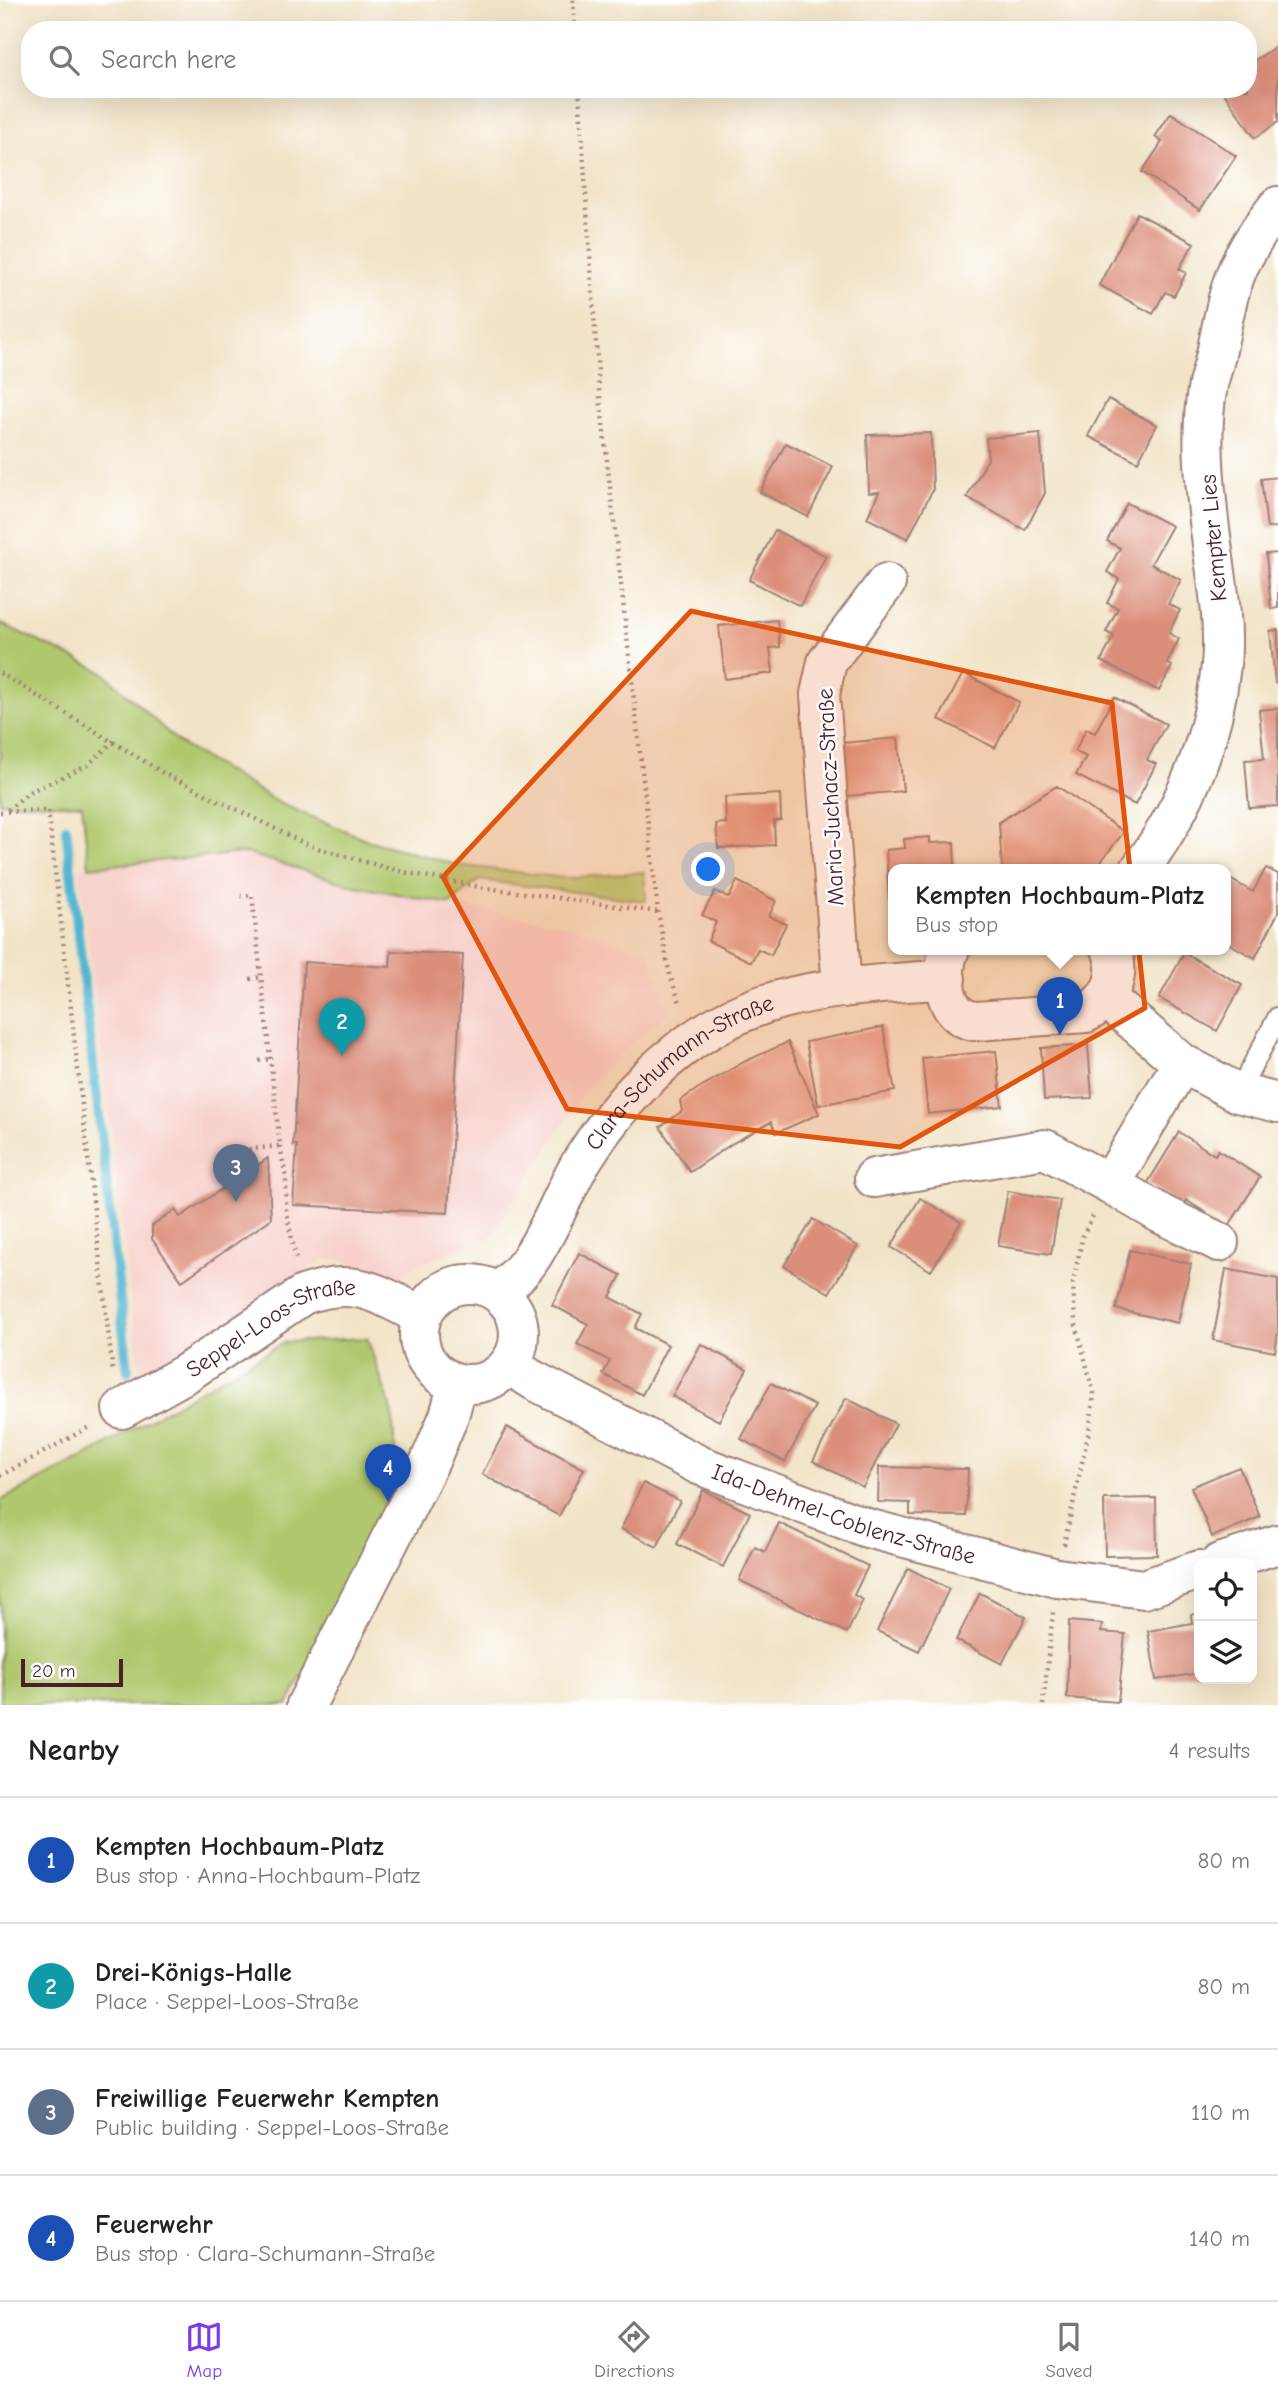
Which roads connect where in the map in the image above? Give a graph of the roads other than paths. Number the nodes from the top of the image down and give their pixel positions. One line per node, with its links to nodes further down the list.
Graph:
1 (1278, 205): 3 (street, Kempter Lies)
2 (886, 583): 6 (street, Maria-Juchacz-Straße)
3 (1144, 864)
4 (1113, 955): 7 (street)
5 (948, 964): 6 (street, Clara-Schumann-Straße); 7 (street)
6 (842, 988): 15 (street, Clara-Schumann-Straße)
7 (1106, 998): 9 (street)
8 (1278, 1017): 10 (lane)
9 (1182, 1063): 10 (street); 13 (street)
10 (1238, 1093): 11 (street)
11 (1278, 1103)
12 (874, 1178): 13 (street)
13 (1110, 1184): 14 (street)
14 (1219, 1242)
15 (499, 1293): 16 (street); 17 (street)
16 (422, 1316): 18 (street); 19 (street, Seppel-Loos-Straße)
17 (509, 1364): 18 (street); 22 (street, Ida-Dehmel-Coblenz-Straße)
18 (458, 1384): 23 (street)
19 (120, 1410)
20 (1278, 1544): 21 (street)
21 (1235, 1558)
22 (1194, 1572)
23 (306, 1705)

